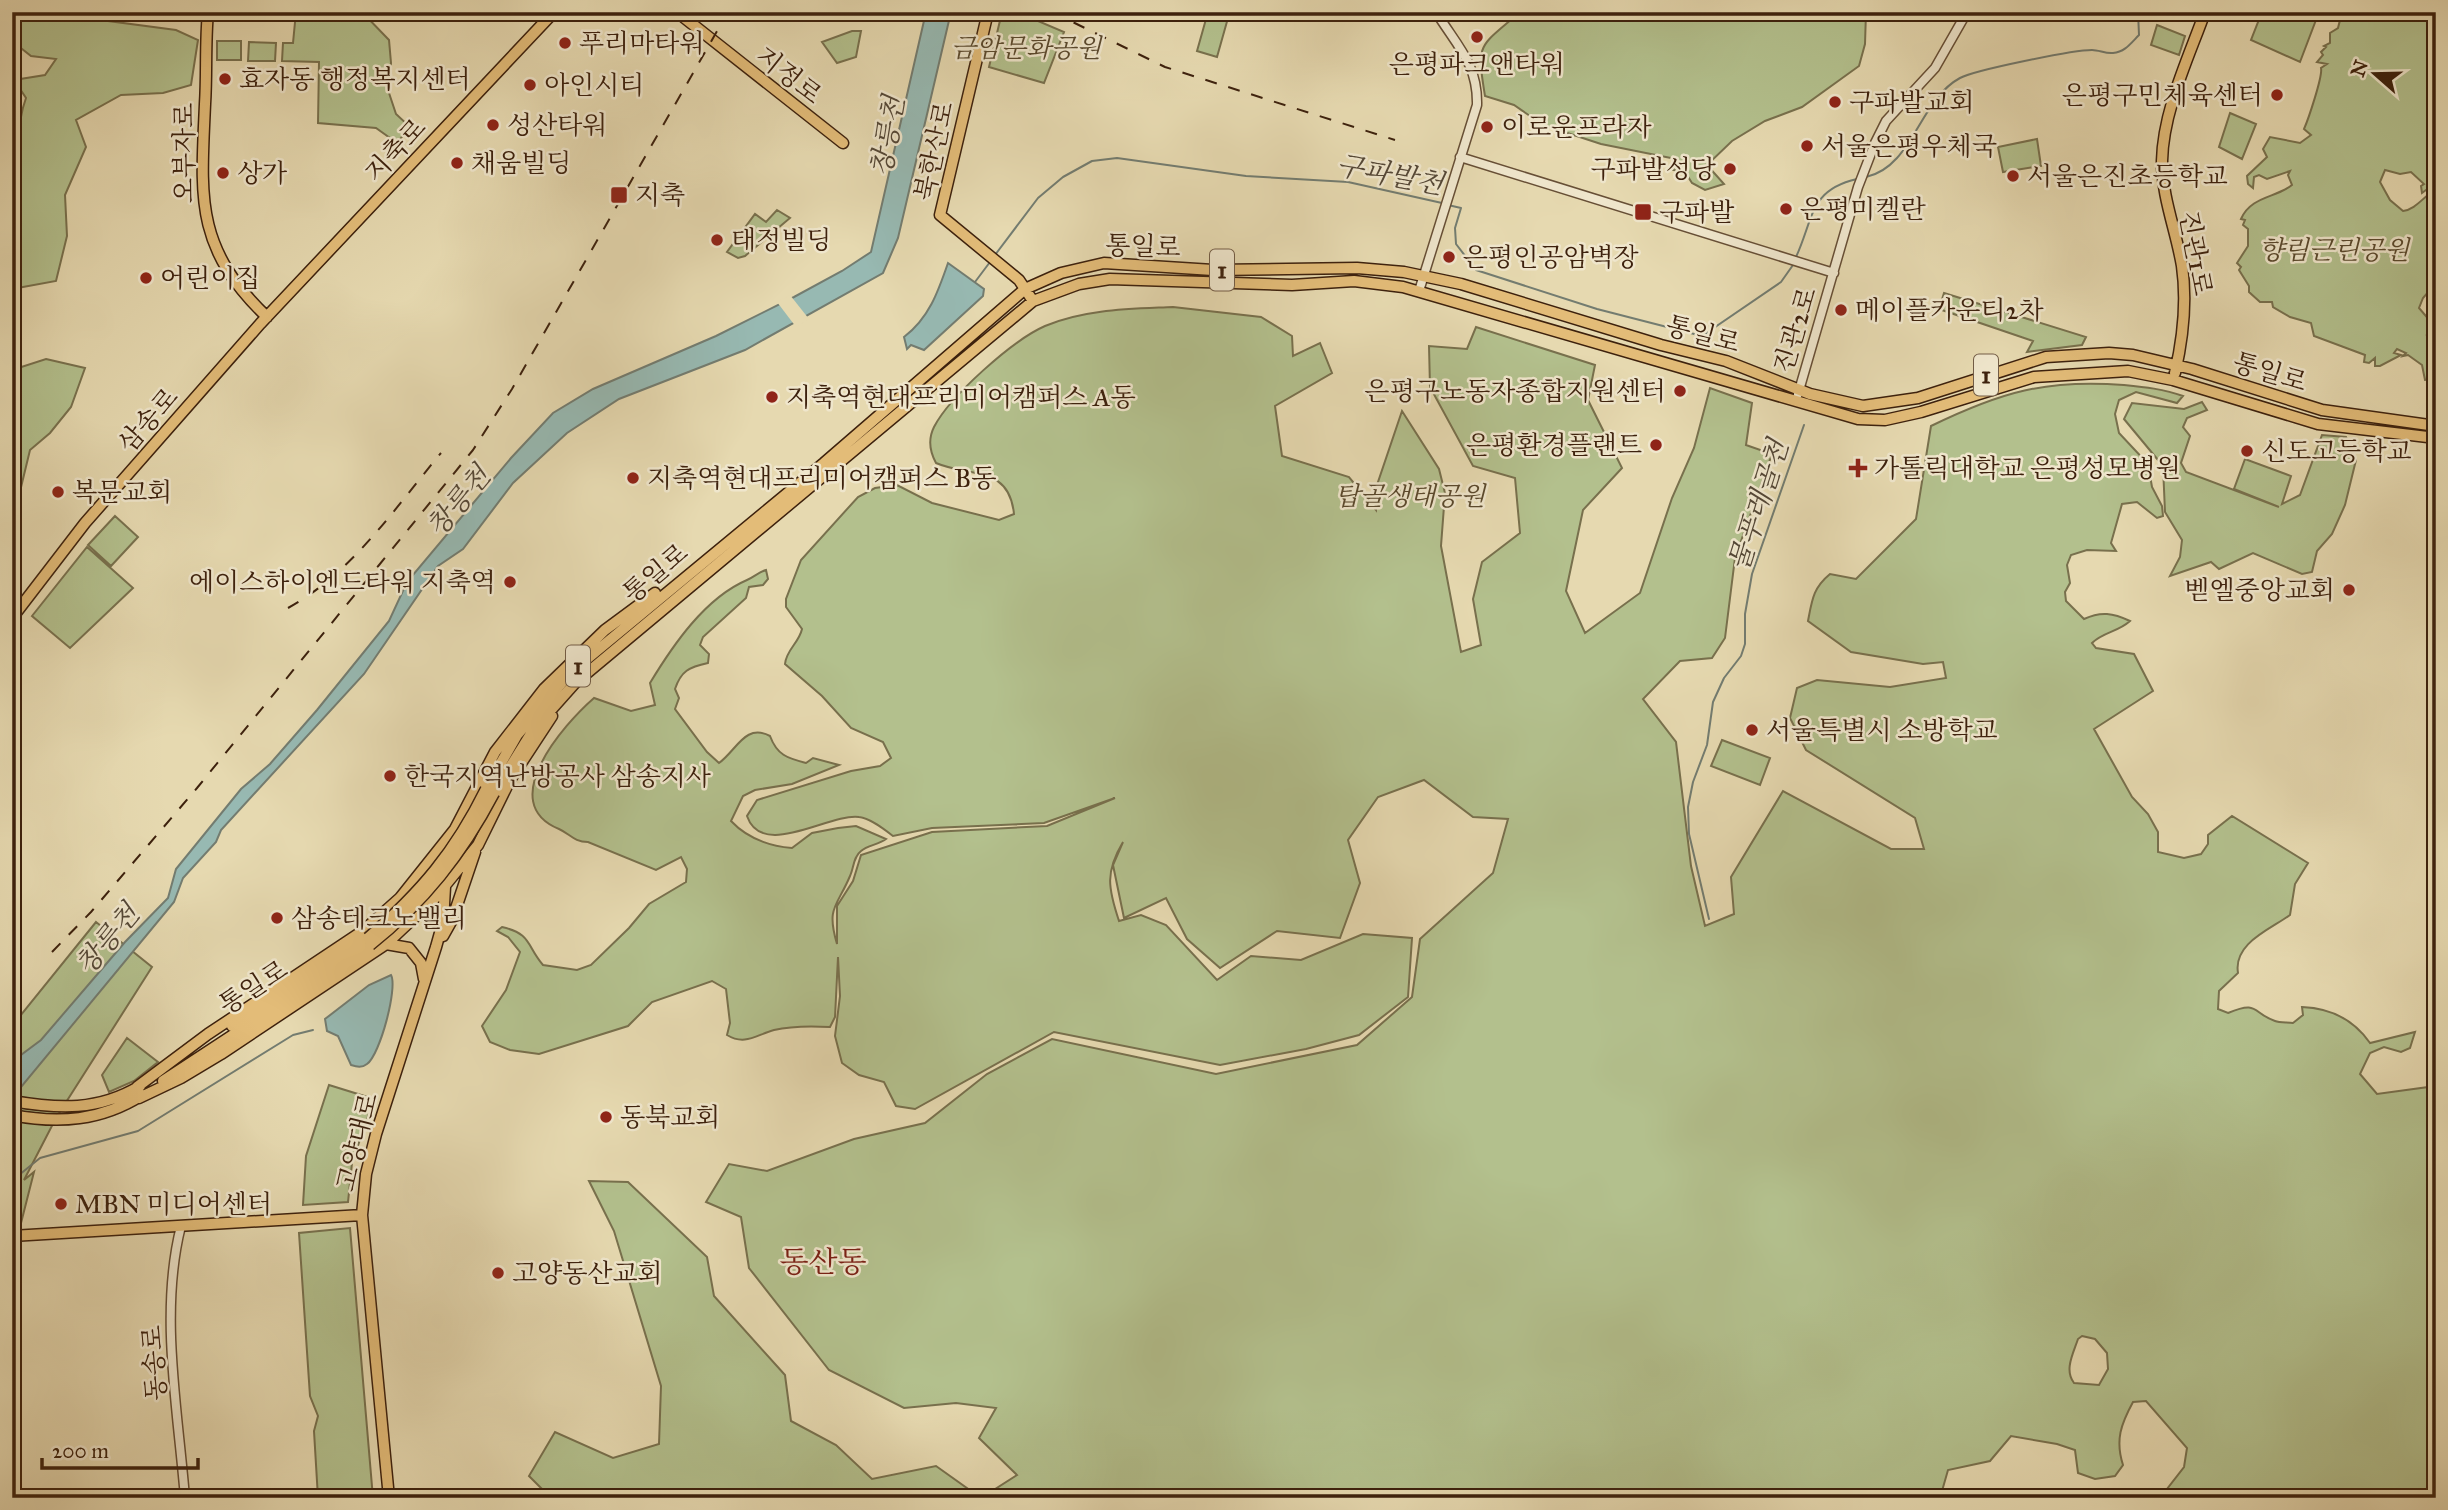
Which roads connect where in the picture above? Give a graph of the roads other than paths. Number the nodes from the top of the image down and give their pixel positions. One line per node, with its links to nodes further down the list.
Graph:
1 (208, 12): 15 (main road, 오부자로)
2 (554, 12): 15 (main road, 지축로)
3 (677, 12): 8 (main road, 지정로)
4 (988, 12): 12 (main road, 북한산로)
5 (1436, 12): 9 (street)
6 (1967, 12): 10 (street, 진관2로)
7 (2205, 12): 16 (main road, 진관1로)
8 (843, 143)
9 (1460, 157): 10 (street, 진관2로); 11 (street)
10 (1834, 273): 18 (street, 진관2로)
11 (1423, 275): 12 (main road, 통일로 / 1); 13 (street); 18 (main road, 통일로 / 1)
12 (1025, 289): 14 (main road, 북한산로); 21 (main road, 통일로 / 1)
13 (1419, 291): 14 (main road, 통일로 / 1); 18 (main road, 통일로 / 1)
14 (1033, 301): 22 (main road, 통일로 / 1)
15 (267, 317): 23 (main road, 삼송로)
16 (2176, 368): 17 (main road, 진관1로); 18 (main road, 통일로 / 1); 19 (main road, 통일로 / 1)
17 (2173, 380): 18 (main road, 통일로 / 1); 20 (main road, 통일로 / 1)
18 (1797, 395)
19 (2436, 426)
20 (2436, 438)
21 (696, 566): 24 (main road); 29 (main road, 통일로 / 1, bridge)
22 (702, 577): 25 (main road); 29 (main road, 통일로 / 1, bridge)
23 (12, 618)
24 (462, 817): 25 (main road); 27 (main road)
25 (489, 828): 26 (main road)
26 (478, 845): 28 (main road); 31 (main road)
27 (426, 868): 28 (main road); 33 (main road)
28 (445, 887): 30 (main road); 31 (main road, 고양대로)
29 (369, 941): 33 (main road, 통일로 / 1)
30 (386, 944): 32 (main road); 33 (main road)
31 (436, 947): 32 (main road, 고양대로)
32 (425, 979): 36 (main road, 고양대로)
33 (138, 1093): 34 (main road, 통일로 / 1); 35 (main road, 통일로 / 1)
34 (12, 1101)
35 (12, 1115)
36 (362, 1215): 37 (main road); 42 (main road, 고양대로)
37 (181, 1226): 38 (main road); 41 (street, 동송로)
38 (12, 1236)
39 (12, 1441): 40 (street)
40 (16, 1498)
41 (185, 1498)
42 (388, 1498)

